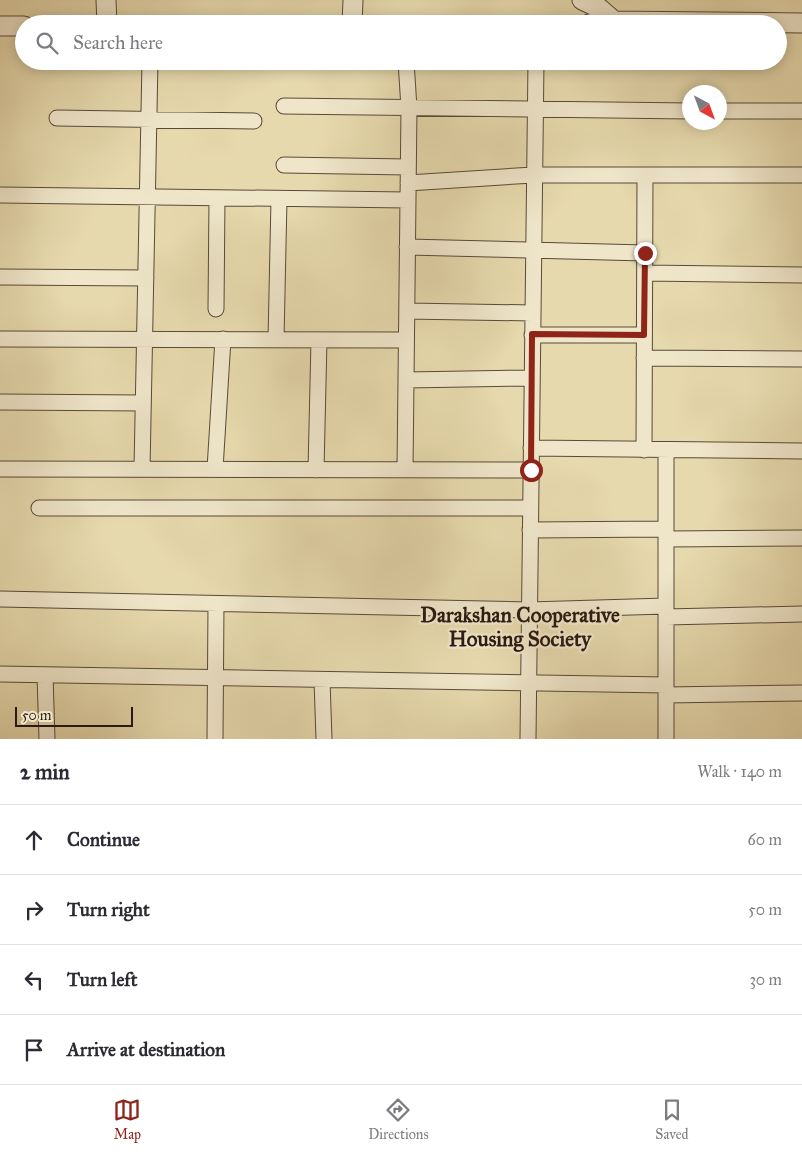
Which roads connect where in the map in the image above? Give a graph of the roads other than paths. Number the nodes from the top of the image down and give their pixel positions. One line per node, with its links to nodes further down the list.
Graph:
1 (106, 0): 4 (street)
2 (353, 0): 5 (street)
3 (582, 0): 6 (street)
4 (107, 15)
5 (352, 15)
6 (607, 15)
7 (787, 23): 8 (street)
8 (802, 23)
9 (0, 26): 10 (street)
10 (15, 26)
11 (150, 70): 21 (street)
12 (407, 70): 15 (street)
13 (536, 70): 16 (street)
14 (284, 106): 15 (street)
15 (409, 108): 16 (street); 24 (street)
16 (537, 111): 17 (street); 25 (street)
17 (682, 111)
18 (727, 111): 19 (street)
19 (802, 111)
20 (57, 118): 21 (street)
21 (150, 119): 22 (street); 30 (street)
22 (254, 121)
23 (284, 165): 24 (street)
24 (408, 167): 28 (street)
25 (533, 175): 26 (street); 28 (street); 35 (street)
26 (645, 175): 27 (street); 36 (street)
27 (802, 175)
28 (408, 183): 33 (street)
29 (0, 195): 30 (street)
30 (148, 197): 31 (street); 40 (street)
31 (217, 198): 32 (street); 41 (street)
32 (279, 199): 33 (street); 49 (street)
33 (408, 200): 34 (street)
34 (407, 247): 35 (street); 42 (street)
35 (533, 251): 36 (street); 43 (street)
36 (645, 253): 37 (street)
37 (645, 273): 38 (street); 45 (street)
38 (802, 275)
39 (0, 277): 40 (street)
40 (146, 278): 47 (street)
41 (216, 309)
42 (407, 312): 43 (street); 51 (street)
43 (532, 313): 44 (street)
44 (532, 334): 45 (street); 54 (street)
45 (644, 335): 52 (street)
46 (0, 339): 47 (street)
47 (145, 339): 48 (street); 57 (street)
48 (223, 339): 49 (street); 64 (street)
49 (276, 340): 50 (street)
50 (319, 340): 51 (street); 65 (street)
51 (406, 340): 55 (street)
52 (644, 358): 53 (street); 59 (street)
53 (802, 358)
54 (531, 378): 55 (street); 58 (street)
55 (406, 380): 66 (street)
56 (0, 402): 57 (street)
57 (143, 403): 63 (street)
58 (531, 448): 59 (street); 67 (street)
59 (644, 450): 60 (street)
60 (666, 450): 61 (street); 71 (street)
61 (802, 452)
62 (0, 469): 63 (street)
63 (142, 469): 64 (street)
64 (215, 469): 65 (street)
65 (316, 470): 66 (street)
66 (405, 470): 67 (street)
67 (531, 470): 69 (street)
68 (39, 508): 69 (street)
69 (530, 508): 70 (street)
70 (530, 530): 71 (street); 75 (street)
71 (666, 534): 72 (street); 76 (street)
72 (802, 538)
73 (0, 599): 74 (street)
74 (216, 604): 75 (street); 80 (street)
75 (530, 610): 76 (street); 82 (street)
76 (666, 612): 77 (street); 83 (street)
77 (802, 614)
78 (0, 674): 79 (street)
79 (45, 675): 80 (street); 85 (street)
80 (215, 678): 81 (street); 86 (street)
81 (322, 680): 82 (street); 87 (street)
82 (529, 684): 83 (street); 88 (street)
83 (666, 690): 84 (street); 89 (street)
84 (802, 693)
85 (47, 739)
86 (215, 739)
87 (324, 739)
88 (528, 739)
89 (666, 739)

